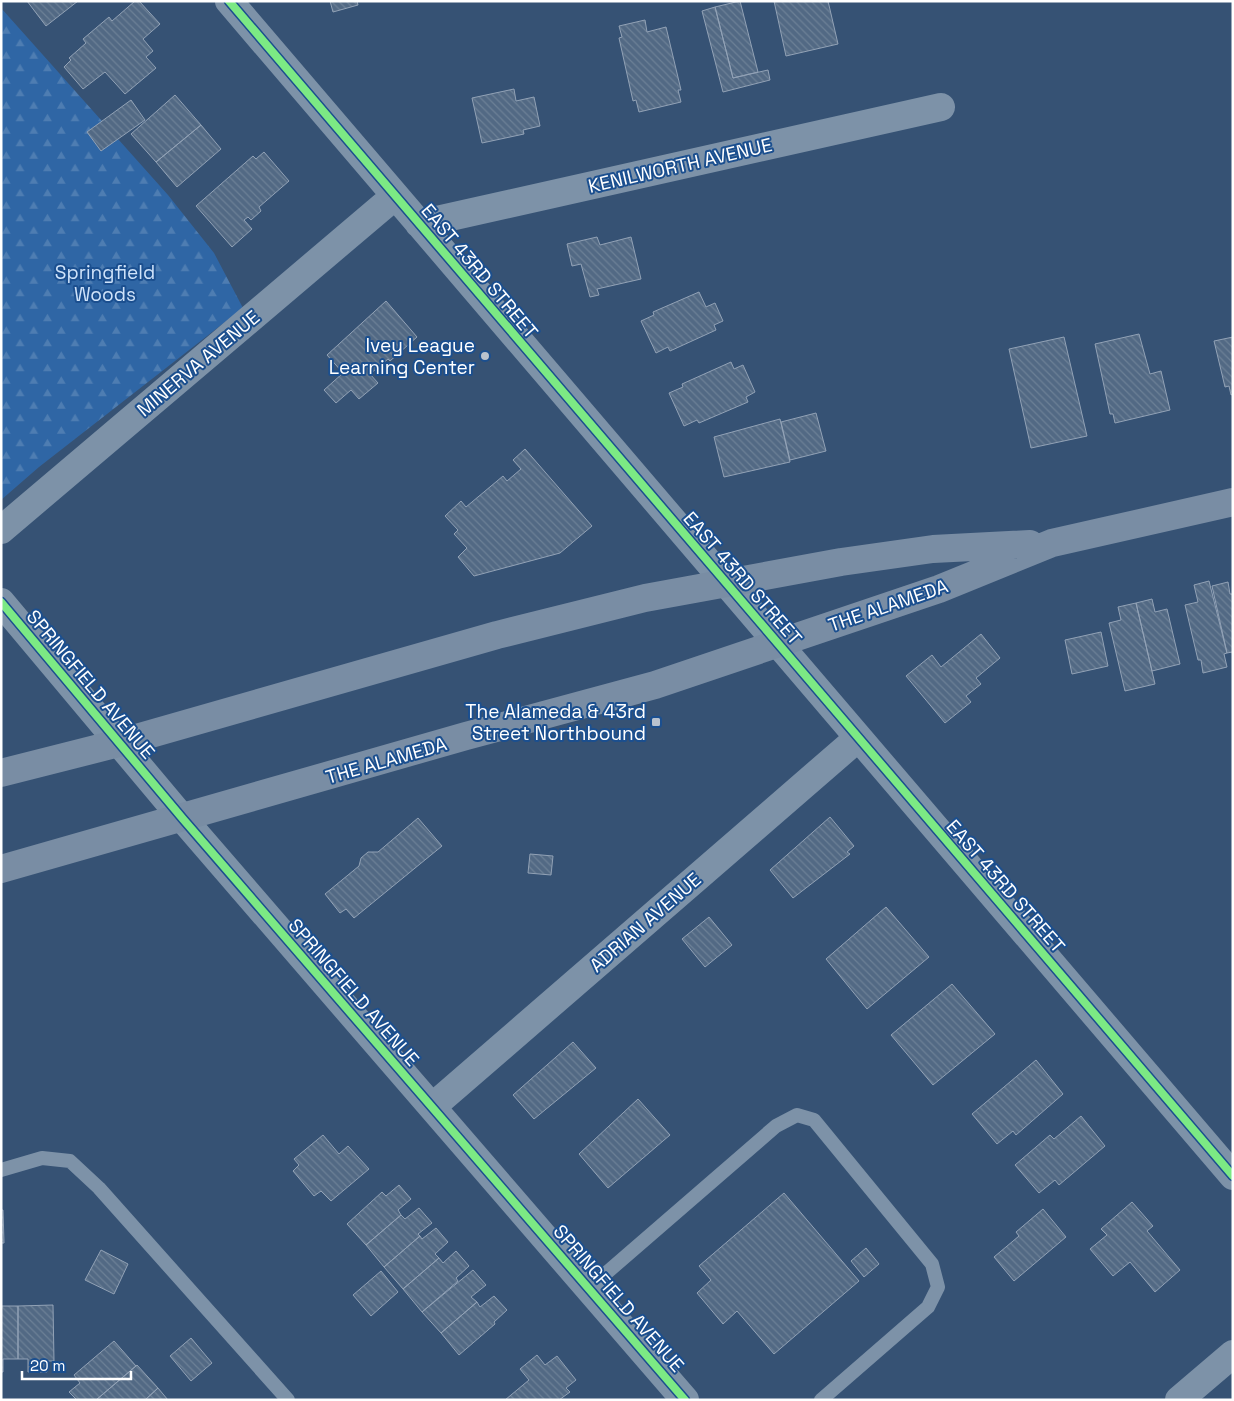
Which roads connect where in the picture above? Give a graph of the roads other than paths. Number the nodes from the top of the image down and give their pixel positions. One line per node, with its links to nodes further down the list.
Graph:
1 (229, 1): 3 (street, EAST 43RD STREET)
2 (941, 107): 4 (street, KENILWORTH AVENUE)
3 (395, 196): 4 (street, EAST 43RD STREET); 6 (street, MINERVA AVENUE)
4 (419, 224): 8 (street, EAST 43RD STREET)
5 (1233, 502): 7 (main road, THE ALAMEDA)
6 (1, 530)
7 (1052, 543): 8 (main road, THE ALAMEDA); 10 (main road, THE ALAMEDA)
8 (725, 582): 10 (street, EAST 43RD STREET); 12 (main road, THE ALAMEDA)
9 (1, 602): 12 (street, SPRINGFIELD AVENUE)
10 (778, 644): 11 (street, EAST 43RD STREET); 14 (main road, THE ALAMEDA)
11 (858, 738): 16 (street, ADRIAN AVENUE); 18 (street, EAST 43RD STREET)
12 (119, 744): 13 (main road, THE ALAMEDA); 14 (street, SPRINGFIELD AVENUE)
13 (1, 773)
14 (182, 819): 15 (main road, THE ALAMEDA); 16 (street, SPRINGFIELD AVENUE)
15 (1, 869)
16 (432, 1107): 19 (street, SPRINGFIELD AVENUE)
17 (1, 1170): 21 (lane)
18 (1233, 1176)
19 (589, 1288): 22 (street, SPRINGFIELD AVENUE); 23 (lane)
20 (1233, 1354): 24 (street)
21 (288, 1400)
22 (685, 1400)
23 (821, 1400)
24 (1179, 1400)

